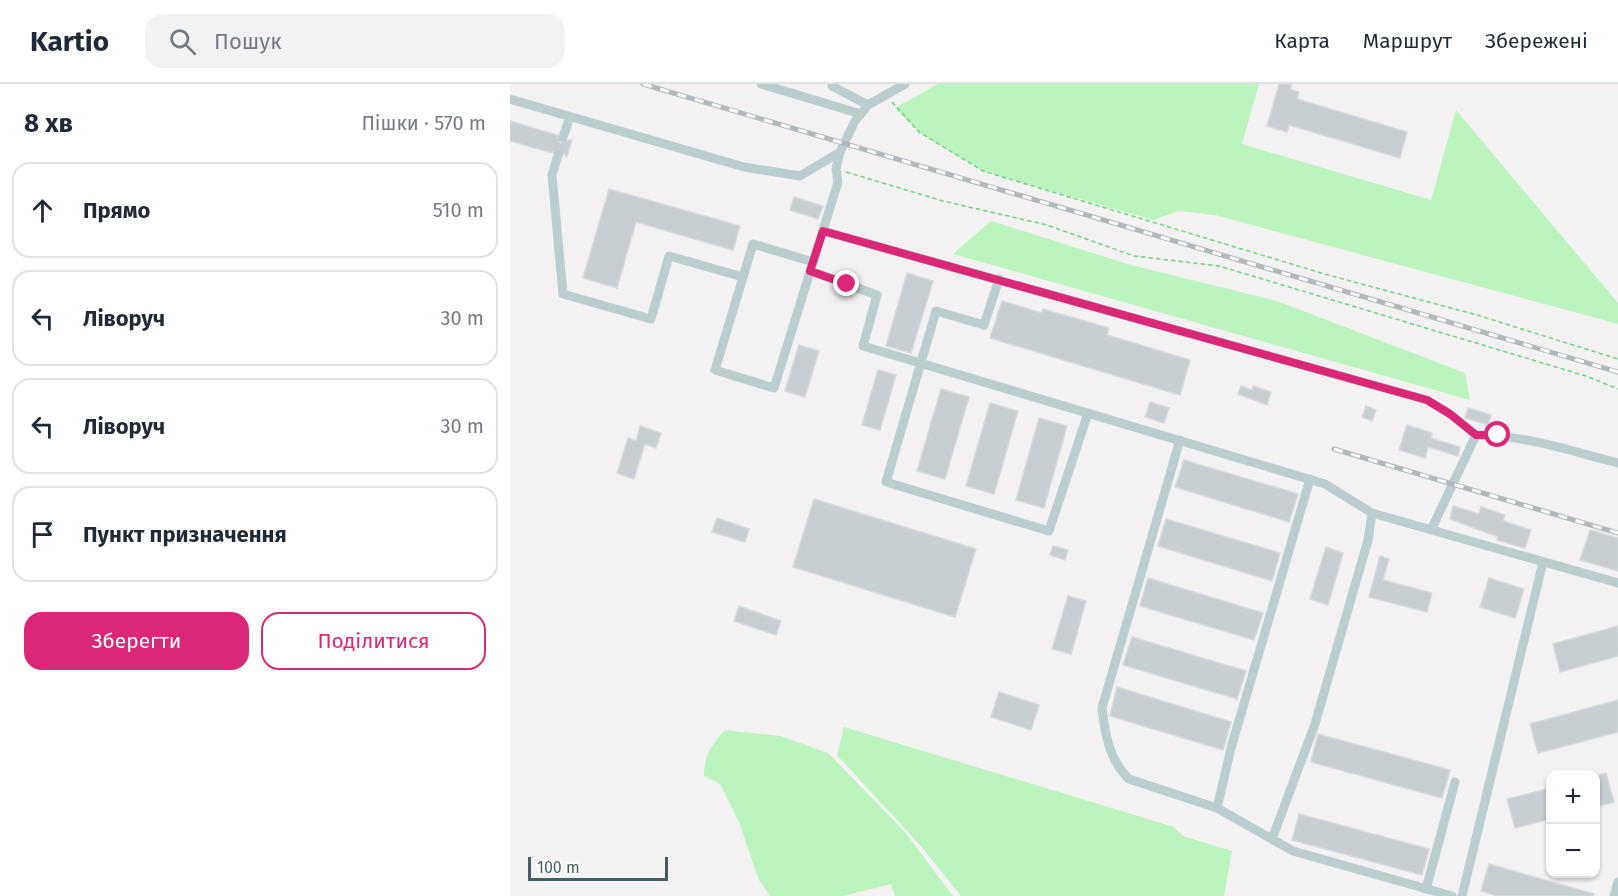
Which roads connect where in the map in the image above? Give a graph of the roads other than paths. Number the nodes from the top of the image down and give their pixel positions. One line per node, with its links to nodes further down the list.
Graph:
1 (761, 84): 6 (street)
2 (905, 84): 5 (street)
3 (832, 86): 5 (street)
4 (510, 99): 7 (street)
5 (868, 105): 6 (street)
6 (861, 114): 9 (street)
7 (570, 117): 8 (street); 9 (street)
8 (563, 137)
9 (840, 152): 11 (street)
10 (558, 154): 13 (street)
11 (823, 231): 12 (street); 14 (street)
12 (812, 267): 13 (street); 13 (street); 15 (street)
13 (743, 277)
14 (999, 279): 15 (street); 17 (street)
15 (919, 363): 16 (street); 16 (street)
16 (1088, 413): 18 (street)
17 (1476, 435): 19 (street); 22 (street)
18 (1180, 440): 20 (street); 26 (street)
19 (1618, 463)
20 (1310, 479): 21 (street); 26 (street)
21 (1372, 513): 22 (street); 27 (street)
22 (1431, 530): 23 (street)
23 (1543, 562): 24 (street); 31 (street)
24 (1618, 583)
25 (1455, 782): 29 (street)
26 (1217, 808): 27 (street)
27 (1272, 839): 29 (street)
28 (1618, 882): 32 (street)
29 (1426, 889): 30 (street)
30 (1452, 896)
31 (1462, 896)
32 (1614, 896)

